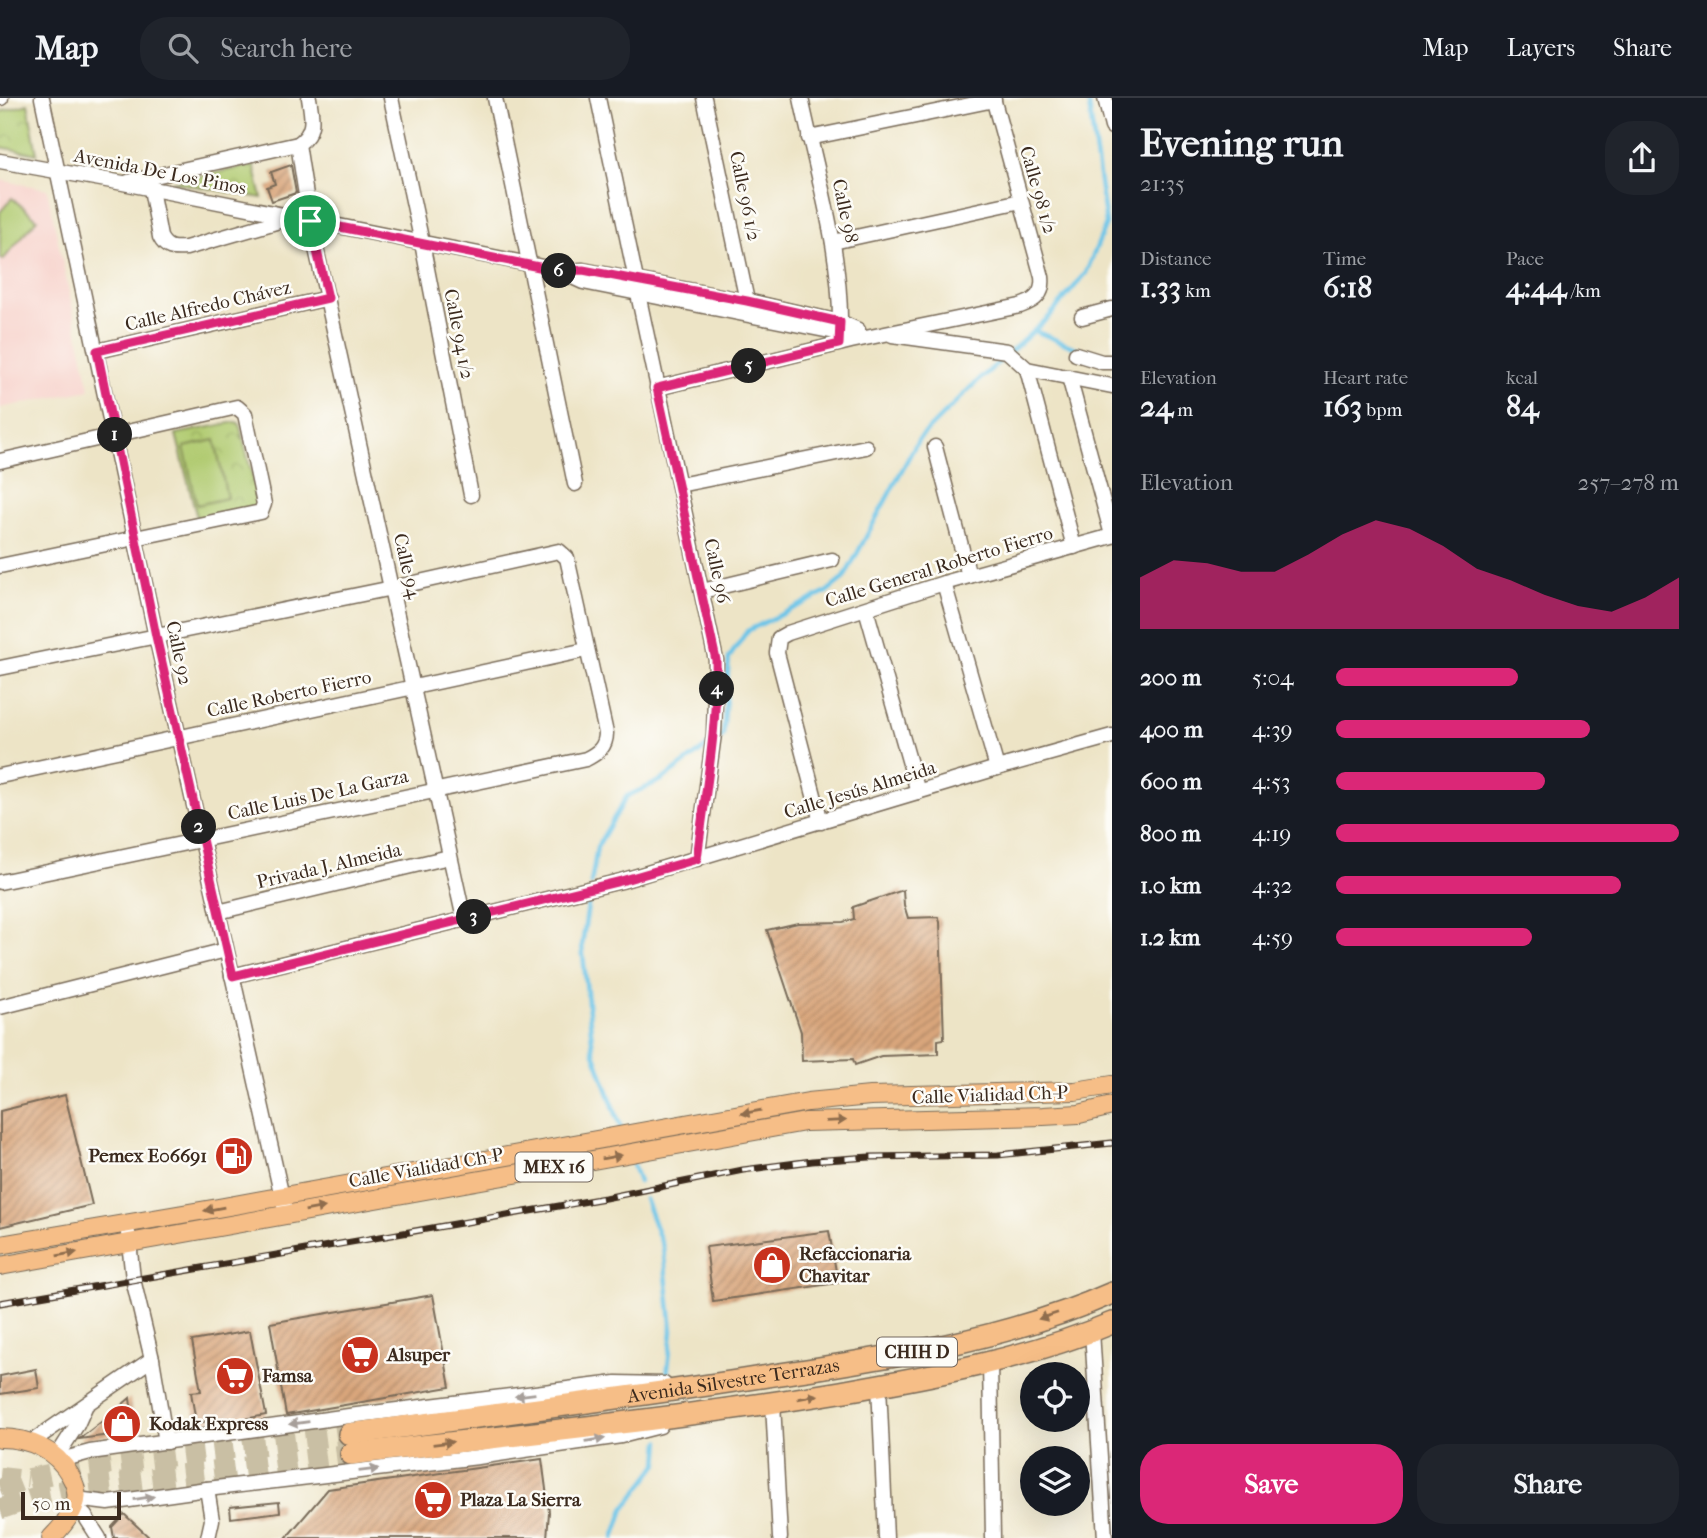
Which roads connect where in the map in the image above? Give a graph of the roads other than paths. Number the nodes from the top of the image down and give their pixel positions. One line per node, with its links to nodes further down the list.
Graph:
1 (42, 98): 14 (street, Calle 92)
2 (309, 98): 12 (street)
3 (391, 98): 21 (street, Calle 94 1/2)
4 (495, 98): 22 (street)
5 (598, 98): 23 (street, Calle 96)
6 (704, 98): 25 (street, Calle 96 1/2)
7 (801, 98): 11 (street, Calle 98)
8 (1105, 98): 10 (street)
9 (993, 99): 11 (street); 17 (street, Calle 98 1/2)
10 (1112, 127)
11 (809, 138): 20 (street, Calle 98)
12 (302, 141): 15 (street); 19 (street, Calle 94)
13 (0, 161): 14 (street, Avenida De Los Pinos)
14 (59, 173): 15 (street, Avenida De Los Pinos); 30 (street, Calle 92)
15 (123, 183): 16 (street, Avenida De Los Pinos)
16 (151, 189): 18 (street, Avenida De Los Pinos); 18 (street)
17 (1021, 201): 20 (street); 29 (street, Calle 98 1/2)
18 (290, 218): 19 (street, Avenida De Los Pinos)
19 (310, 221): 21 (street, Avenida De Los Pinos); 24 (street, Calle 94)
20 (833, 242): 28 (street, Calle 98)
21 (422, 243): 22 (street, Avenida De Los Pinos); 43 (street, Calle 94 1/2)
22 (528, 264): 23 (street, Avenida De Los Pinos); 41 (street)
23 (637, 287): 25 (street, Avenida De Los Pinos); 28 (street, Avenida De Los Pinos); 36 (street, Calle 96)
24 (328, 298): 30 (street, Calle Alfredo Chávez); 51 (street, Calle 94)
25 (747, 301): 28 (street, Avenida De Los Pinos)
26 (1112, 309): 27 (street)
27 (1082, 317)
28 (840, 333): 29 (street); 29 (street, Avenida De Los Pinos); 36 (street)
29 (883, 334): 33 (street)
30 (97, 351): 37 (street, Calle 92)
31 (1076, 354): 32 (street)
32 (1112, 362)
33 (1027, 369): 34 (street); 46 (street)
34 (1069, 377): 35 (street); 44 (street)
35 (1112, 386)
36 (657, 388): 42 (street, Calle 96)
37 (115, 435): 40 (street); 45 (street, Calle 92); 45 (street)
38 (866, 447): 42 (street)
39 (935, 447): 49 (street)
40 (0, 461)
41 (575, 484)
42 (678, 485): 52 (street, Calle 96)
43 (471, 495)
44 (1112, 536): 46 (street, Calle General Roberto Fierro)
45 (136, 540): 48 (street); 54 (street, Calle 92)
46 (1074, 547): 49 (street, Calle General Roberto Fierro)
47 (832, 560): 52 (street, Calle General Roberto Fierro)
48 (0, 566)
49 (968, 576): 50 (street, Calle General Roberto Fierro)
50 (944, 583): 53 (street, Calle General Roberto Fierro); 60 (street)
51 (392, 588): 54 (street); 55 (street); 57 (street, Calle 94)
52 (702, 591): 67 (street, Calle 96)
53 (866, 609): 63 (street); 64 (street, Calle General Roberto Fierro)
54 (156, 636): 56 (street); 59 (street, Calle 92)
55 (586, 650): 57 (street, Calle Roberto Fierro); 62 (street, Calle Luis De La Garza)
56 (0, 668)
57 (414, 687): 59 (street, Calle Roberto Fierro); 62 (street, Calle 94)
58 (1112, 736): 60 (street, Calle Jesús Almeida)
59 (179, 738): 61 (street, Calle Roberto Fierro); 65 (street, Calle 92)
60 (997, 768): 63 (street, Calle Jesús Almeida)
61 (0, 776)
62 (437, 789): 65 (street, Calle Luis De La Garza); 66 (street, Calle 94)
63 (918, 792): 64 (street, Calle Jesús Almeida)
64 (821, 822): 67 (street, Calle Jesús Almeida)
65 (202, 841): 68 (street, Calle Luis De La Garza); 69 (street, Calle 92)
66 (449, 857): 69 (street, Privada J. Almeida); 70 (street, Calle 94)
67 (697, 859): 70 (street, Calle Jesús Almeida)
68 (0, 882)
69 (218, 912): 71 (street, Calle 92)
70 (464, 919): 72 (street)
71 (226, 950): 72 (street, Calle 92); 73 (street)
72 (233, 976): 76 (street, Calle 92)
73 (0, 1007)
74 (1112, 1085): 76 (main road, Calle Vialidad Ch-P / MEX 16, one-way to 76)
75 (1112, 1106): 76 (main road, Calle Vialidad Ch-P / MEX 16, one-way to 75)
76 (284, 1205): 77 (main road, Calle Vialidad Ch-P / MEX 16, one-way to 77); 78 (main road, Calle Vialidad Ch-P / MEX 16)
77 (126, 1223): 78 (street); 79 (main road, Calle Vialidad Ch-P / MEX 16)
78 (130, 1243): 80 (main road, Calle Vialidad Ch-P / MEX 16, one-way to 78); 84 (street)
79 (0, 1245)
80 (0, 1266)
81 (1112, 1293): 86 (highway, Avenida Silvestre Terrazas / CHIH D, one-way to 86)
82 (1112, 1323): 83 (highway, Avenida Silvestre Terrazas / CHIH D)
83 (1092, 1331): 85 (highway, Avenida Silvestre Terrazas / CHIH D); 103 (street)
84 (152, 1359): 89 (street); 92 (street)
85 (990, 1362): 87 (highway, Avenida Silvestre Terrazas / CHIH D); 102 (street)
86 (715, 1385): 90 (highway, Avenida Silvestre Terrazas / CHIH D, one-way to 90); 92 (street, CHIH D, one-way to 92)
87 (879, 1385): 88 (highway, Avenida Silvestre Terrazas / CHIH D, one-way to 87); 101 (street)
88 (773, 1403): 90 (highway, Avenida Silvestre Terrazas / CHIH D); 100 (street)
89 (86, 1406): 93 (street); 94 (street)
90 (717, 1411): 95 (street, CHIH D, one-way to 90)
91 (0, 1438): 93 (main road)
92 (166, 1442): 94 (street, CHIH D)
93 (30, 1443): 94 (main road)
94 (59, 1458): 96 (main road)
95 (207, 1489): 96 (street, CHIH D, one-way to 95); 99 (street)
96 (76, 1502): 97 (main road); 98 (street)
97 (51, 1538)
98 (99, 1538)
99 (208, 1538)
100 (780, 1538)
101 (886, 1538)
102 (993, 1538)
103 (1105, 1538)

